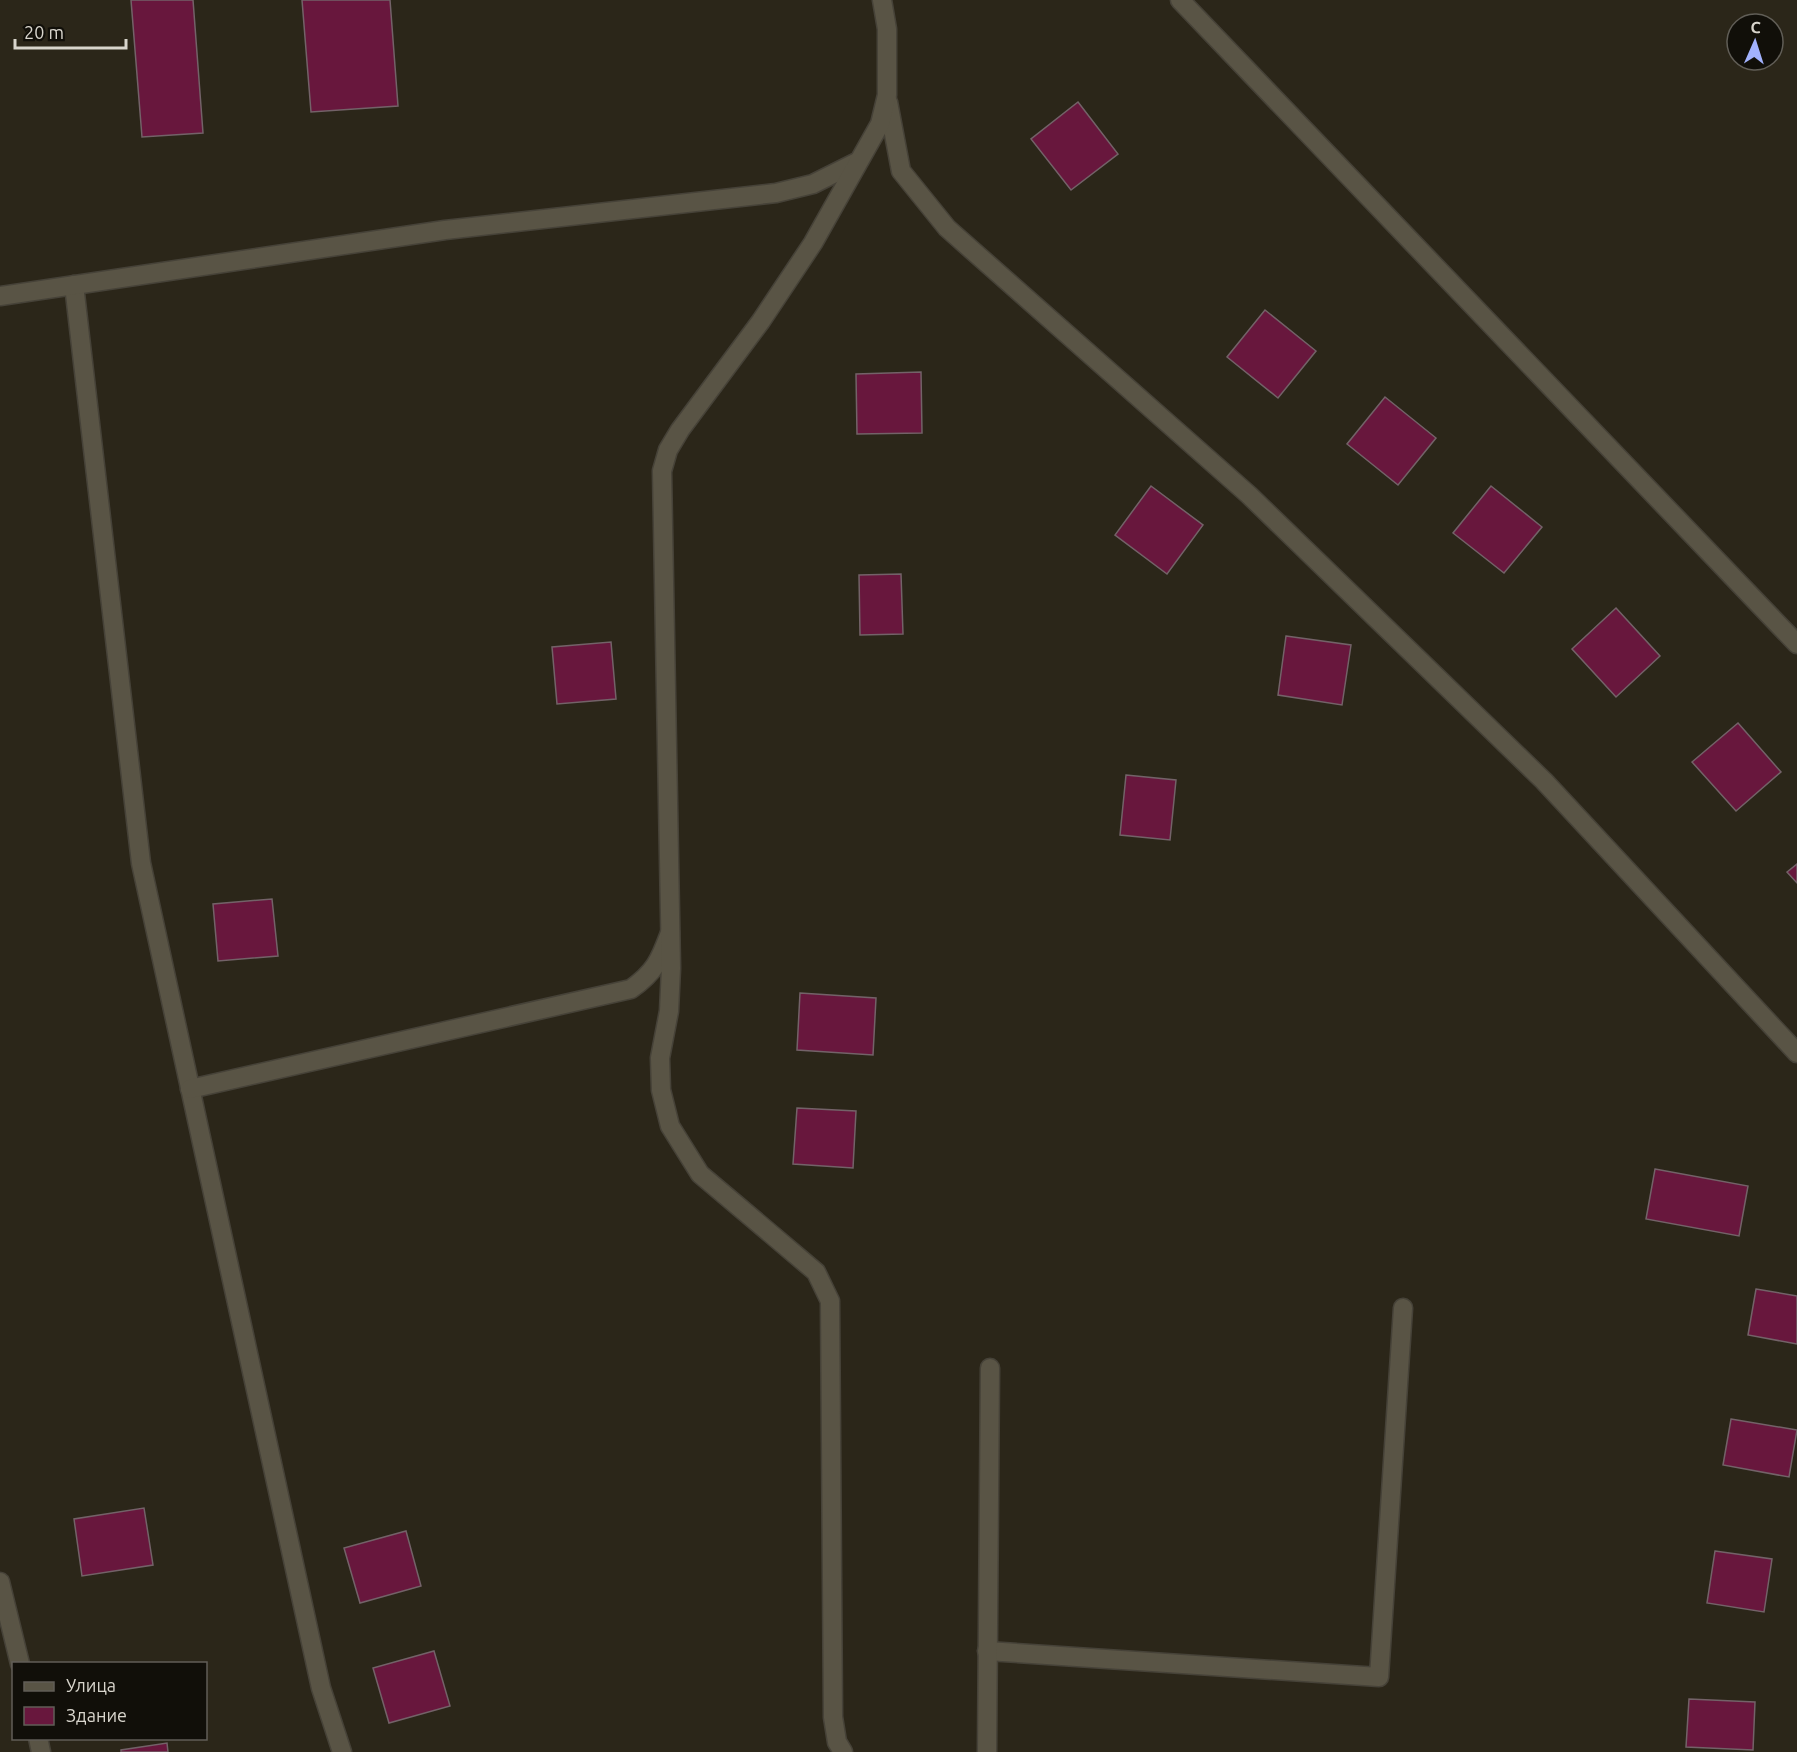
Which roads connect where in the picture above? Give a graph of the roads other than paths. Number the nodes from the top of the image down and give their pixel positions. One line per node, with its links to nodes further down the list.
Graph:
1 (882, 0): 3 (street)
2 (1180, 0): 7 (street)
3 (887, 95): 4 (street); 9 (street)
4 (856, 163): 5 (street); 8 (street)
5 (74, 285): 6 (street); 10 (street)
6 (0, 296)
7 (1797, 644)
8 (671, 931): 10 (street); 17 (street)
9 (1797, 1053)
10 (190, 1089): 16 (street)
11 (1403, 1308): 14 (street)
12 (990, 1368): 14 (street)
13 (0, 1582): 15 (street)
14 (987, 1651): 18 (street)
15 (20, 1662)
16 (342, 1752)
17 (843, 1752)
18 (987, 1752)

